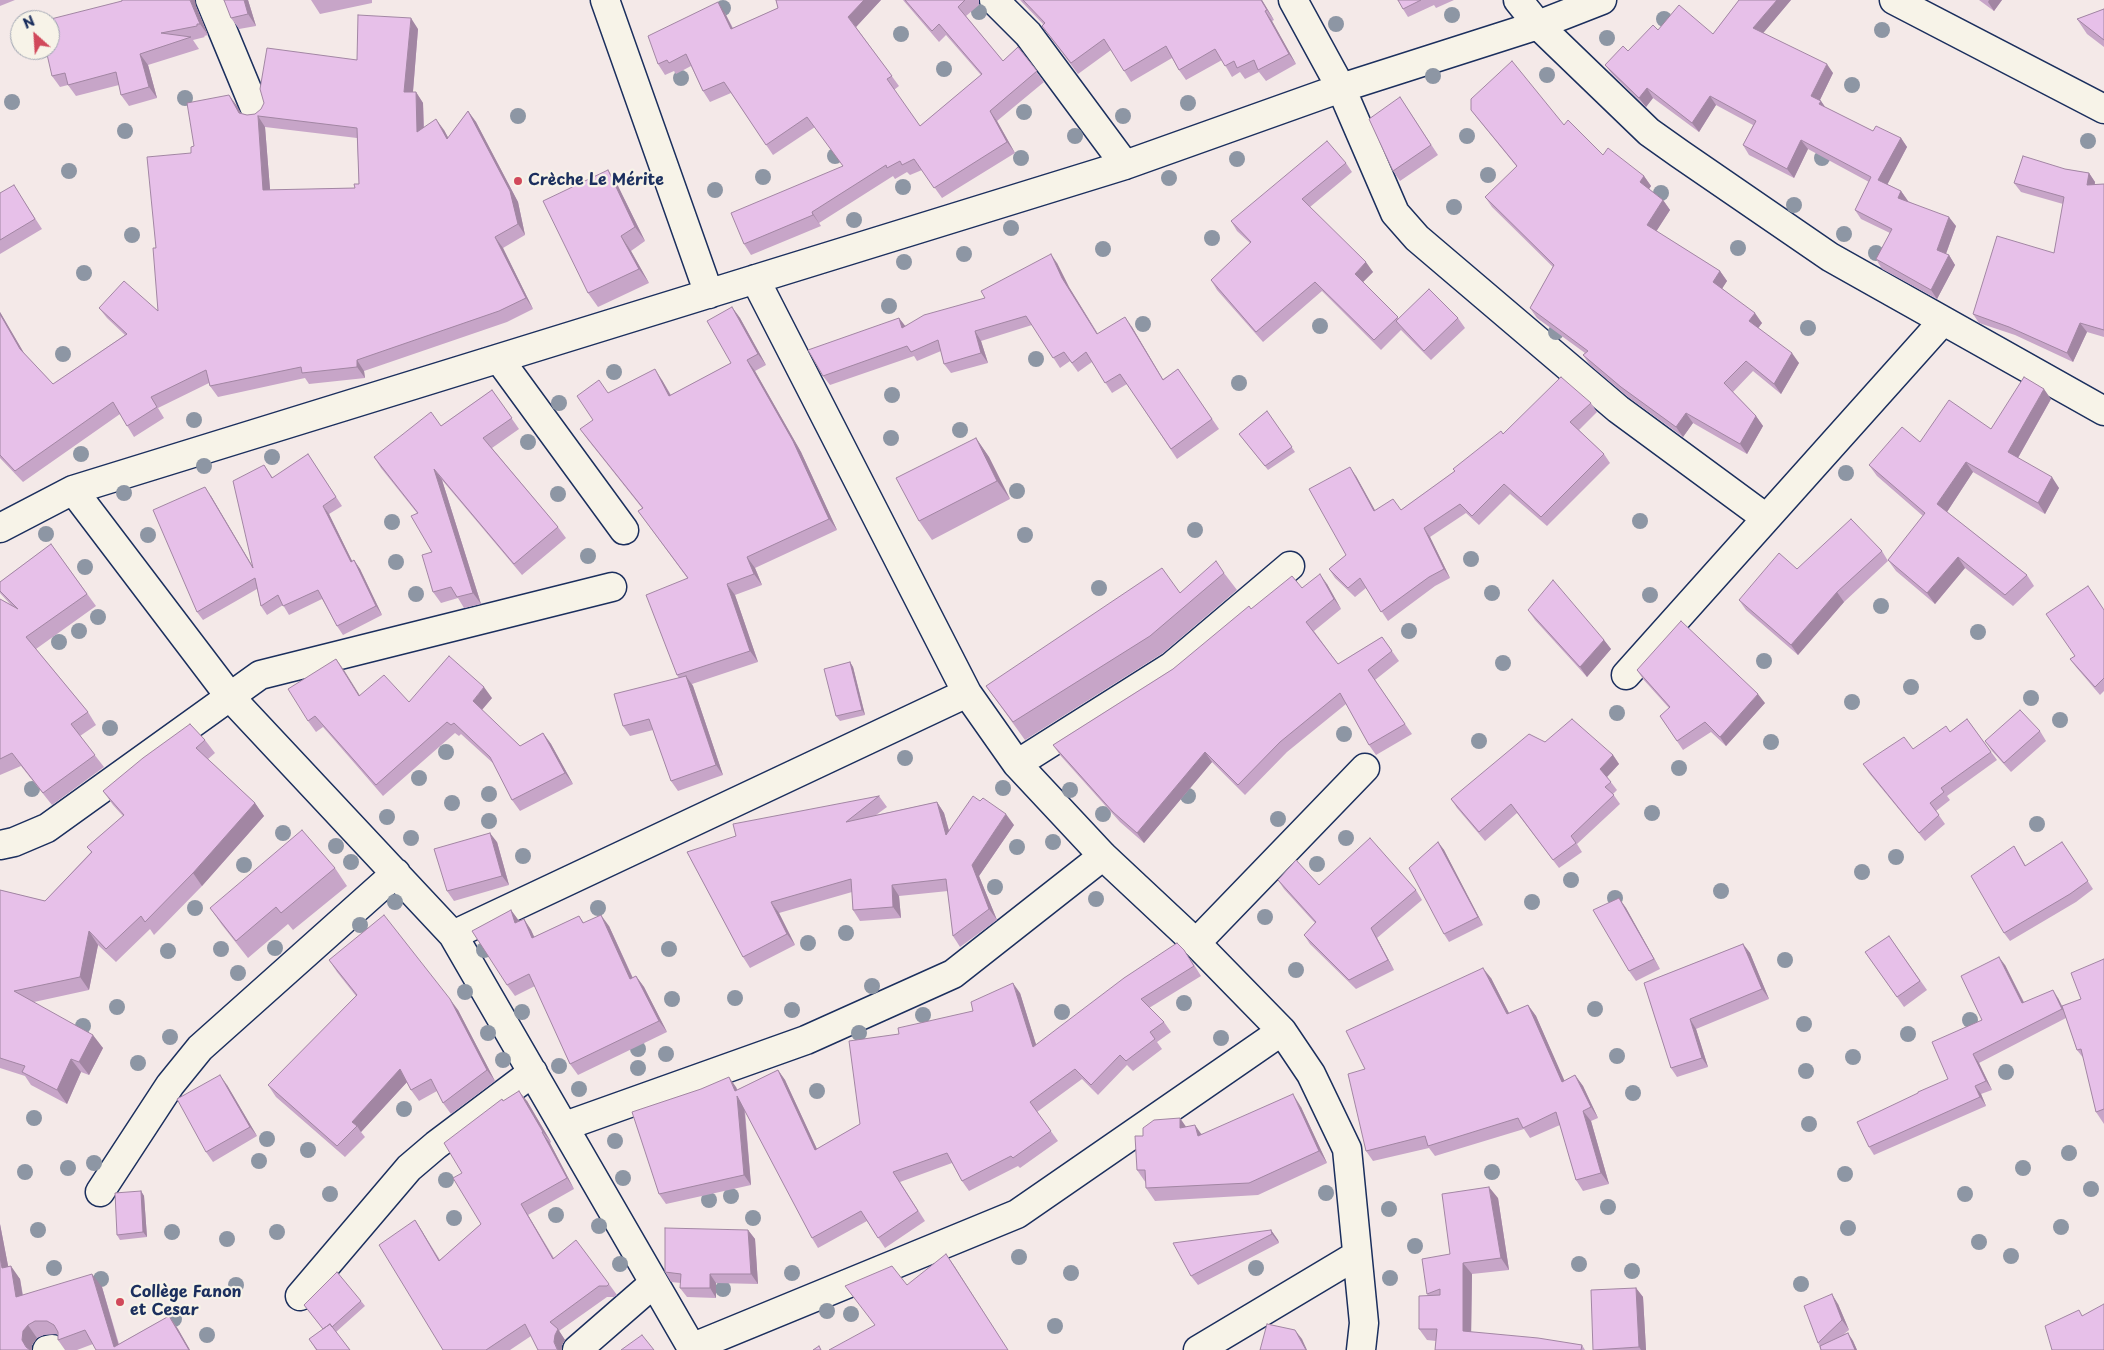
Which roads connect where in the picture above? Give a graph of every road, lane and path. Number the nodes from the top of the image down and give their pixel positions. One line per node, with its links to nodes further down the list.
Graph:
1 (210, 0): 11 (street)
2 (605, 0): 14 (street)
3 (994, 0): 12 (street)
4 (1293, 0): 9 (street)
5 (1518, 0): 8 (street)
6 (1602, 0): 8 (street)
7 (1894, 0): 10 (street)
8 (1538, 25): 9 (street); 15 (street)
9 (1341, 88): 12 (street); 19 (street)
10 (2104, 110)
11 (256, 111)
12 (1125, 165): 13 (street)
13 (755, 279): 14 (street); 25 (street)
14 (709, 294): 16 (street)
15 (1943, 321): 17 (street); 19 (street)
16 (499, 359): 18 (street); 21 (street)
17 (2104, 411)
18 (73, 490): 20 (street); 26 (street)
19 (1766, 518): 24 (street)
20 (0, 528)
21 (624, 530)
22 (1290, 566): 27 (street)
23 (612, 587): 26 (street)
24 (1626, 675)
25 (967, 693): 27 (street); 32 (street)
26 (231, 698): 29 (street); 31 (street)
27 (1017, 764): 30 (street)
28 (1365, 768): 33 (street)
29 (0, 845)
30 (1103, 856): 33 (street); 36 (street)
31 (396, 873): 32 (street); 37 (street)
32 (454, 934): 35 (street)
33 (1196, 943): 34 (street)
34 (1282, 1031): 38 (street); 41 (street)
35 (533, 1072): 36 (street); 40 (street)
36 (565, 1126): 39 (street)
37 (100, 1192)
38 (1357, 1255): 43 (street); 44 (street)
39 (654, 1283): 41 (street); 42 (street)
40 (300, 1296)
41 (692, 1349)
42 (577, 1350)
43 (1198, 1350)
44 (1361, 1350)

